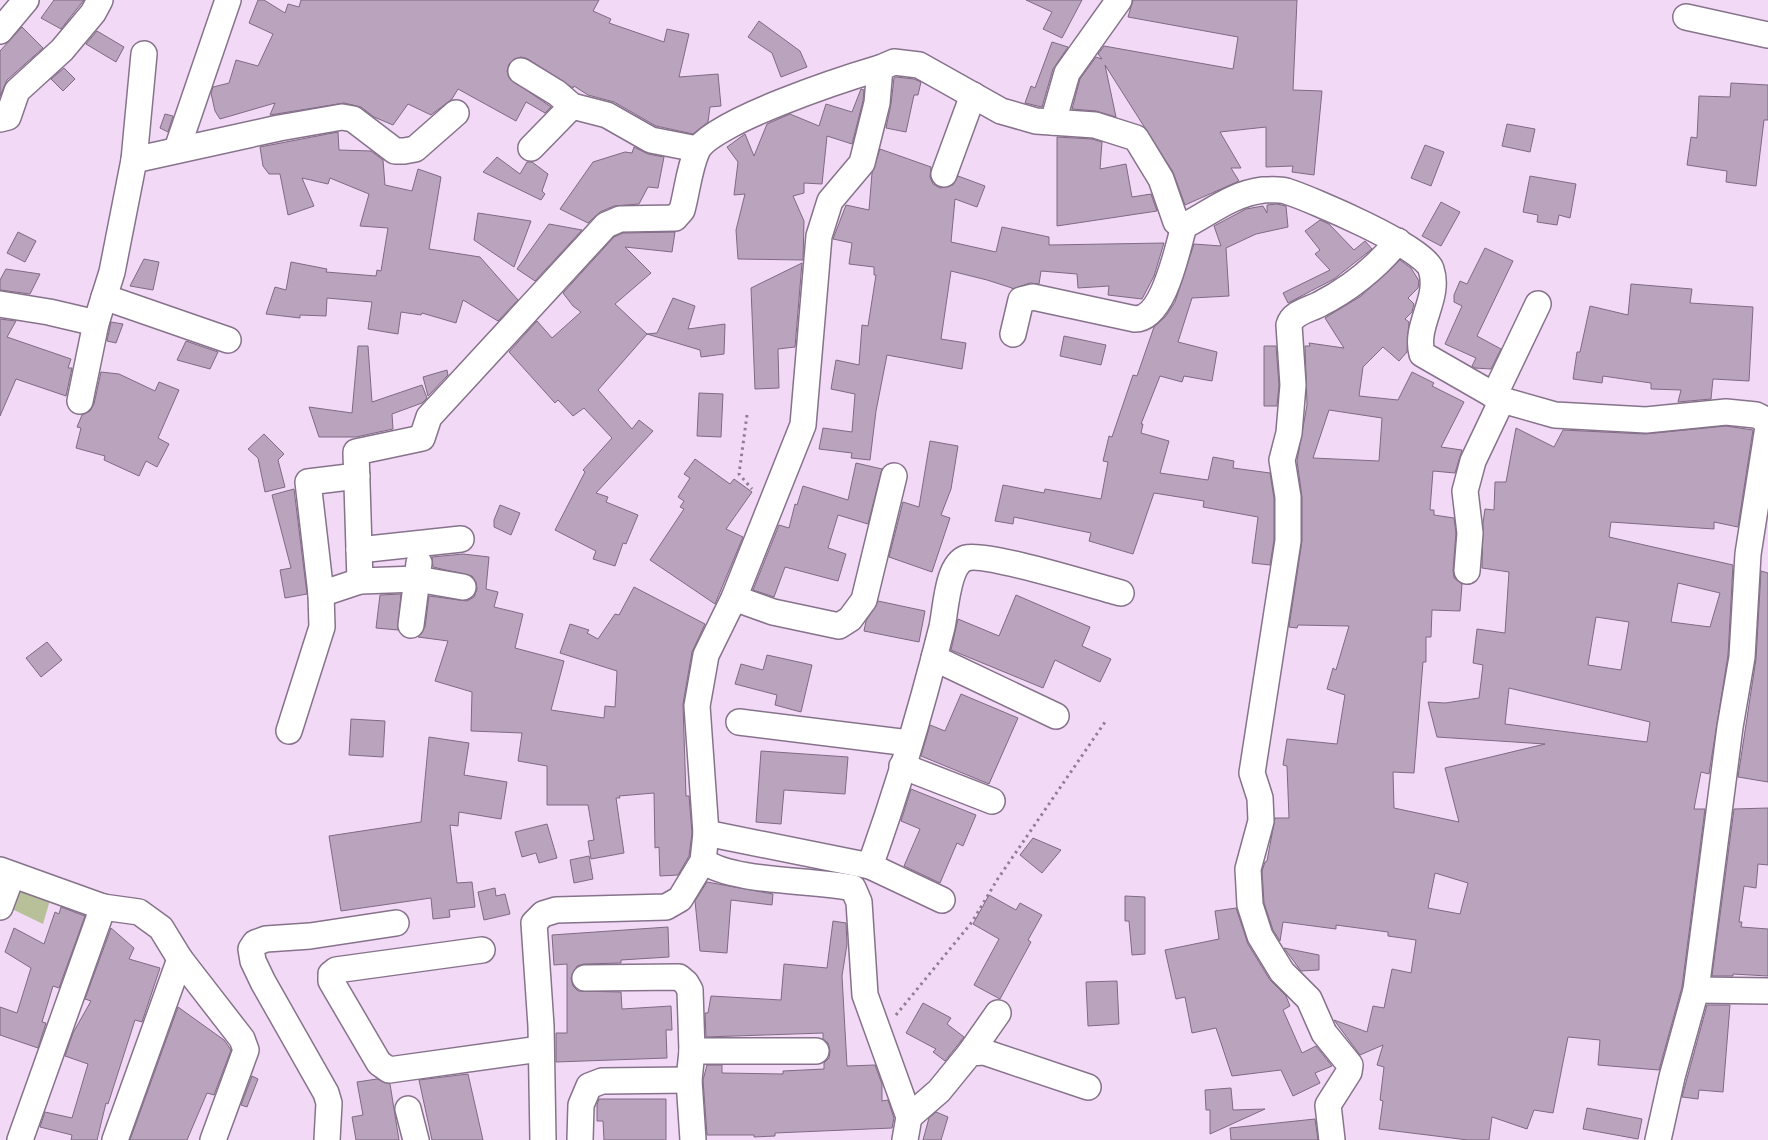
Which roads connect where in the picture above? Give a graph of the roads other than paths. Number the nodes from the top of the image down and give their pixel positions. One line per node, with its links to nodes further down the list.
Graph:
1 (26, 0): 6 (street)
2 (100, 0): 14 (street)
3 (228, 0): 17 (street)
4 (1119, 0): 15 (street)
5 (1686, 17): 7 (street)
6 (0, 31)
7 (1768, 35)
8 (144, 54): 19 (street)
9 (880, 68): 11 (street); 18 (street); 44 (street)
10 (521, 71): 12 (street)
11 (973, 95): 15 (street); 20 (street)
12 (572, 106): 16 (street); 18 (street)
13 (456, 113): 17 (street)
14 (0, 119)
15 (1053, 122): 21 (street)
16 (531, 148)
17 (177, 149): 19 (street)
18 (697, 149): 32 (street)
19 (134, 160): 23 (street)
20 (944, 174)
21 (1184, 226): 22 (street); 27 (street)
22 (1398, 241): 29 (street); 82 (street)
23 (104, 297): 26 (street); 28 (street)
24 (0, 304): 26 (street)
25 (1538, 304): 29 (street)
26 (96, 323): 30 (street)
27 (1013, 334)
28 (228, 340)
29 (1498, 398): 31 (street); 38 (street)
30 (80, 401)
31 (1768, 427): 34 (street)
32 (357, 476): 37 (street); 43 (street)
33 (894, 476): 44 (street)
34 (1760, 536): 63 (street)
35 (461, 539): 36 (street)
36 (422, 543): 37 (street); 39 (street)
37 (359, 550): 40 (street)
38 (1467, 571)
39 (417, 579): 40 (street); 41 (street); 45 (street)
40 (360, 581): 43 (street)
41 (463, 587)
42 (1121, 593): 46 (street)
43 (321, 594): 49 (street)
44 (734, 598): 52 (street)
45 (411, 624)
46 (934, 658): 47 (street); 50 (street)
47 (1056, 716)
48 (739, 722): 50 (street)
49 (288, 731)
50 (905, 754): 51 (street); 54 (street)
51 (992, 801)
52 (706, 833): 53 (street); 54 (street)
53 (703, 861): 66 (street); 73 (street)
54 (870, 866): 56 (street)
55 (6, 873): 57 (street); 58 (street)
56 (942, 900)
57 (0, 907)
58 (103, 907): 61 (street); 74 (street)
59 (396, 923): 77 (street)
60 (482, 950): 66 (street)
61 (180, 959): 75 (street); 76 (street)
62 (585, 978): 68 (street)
63 (1696, 990): 64 (street); 83 (street)
64 (1768, 991)
65 (998, 1013): 69 (street)
66 (540, 1049): 79 (street)
67 (816, 1050): 68 (street)
68 (692, 1051): 70 (street)
69 (970, 1053): 71 (street); 73 (street)
70 (689, 1080): 80 (street); 81 (street)
71 (1088, 1087)
72 (408, 1109): 78 (street)
73 (907, 1129)
74 (20, 1140)
75 (115, 1140)
76 (213, 1140)
77 (327, 1140)
78 (416, 1140)
79 (543, 1140)
80 (580, 1140)
81 (693, 1140)
82 (1332, 1140)
83 (1658, 1140)

